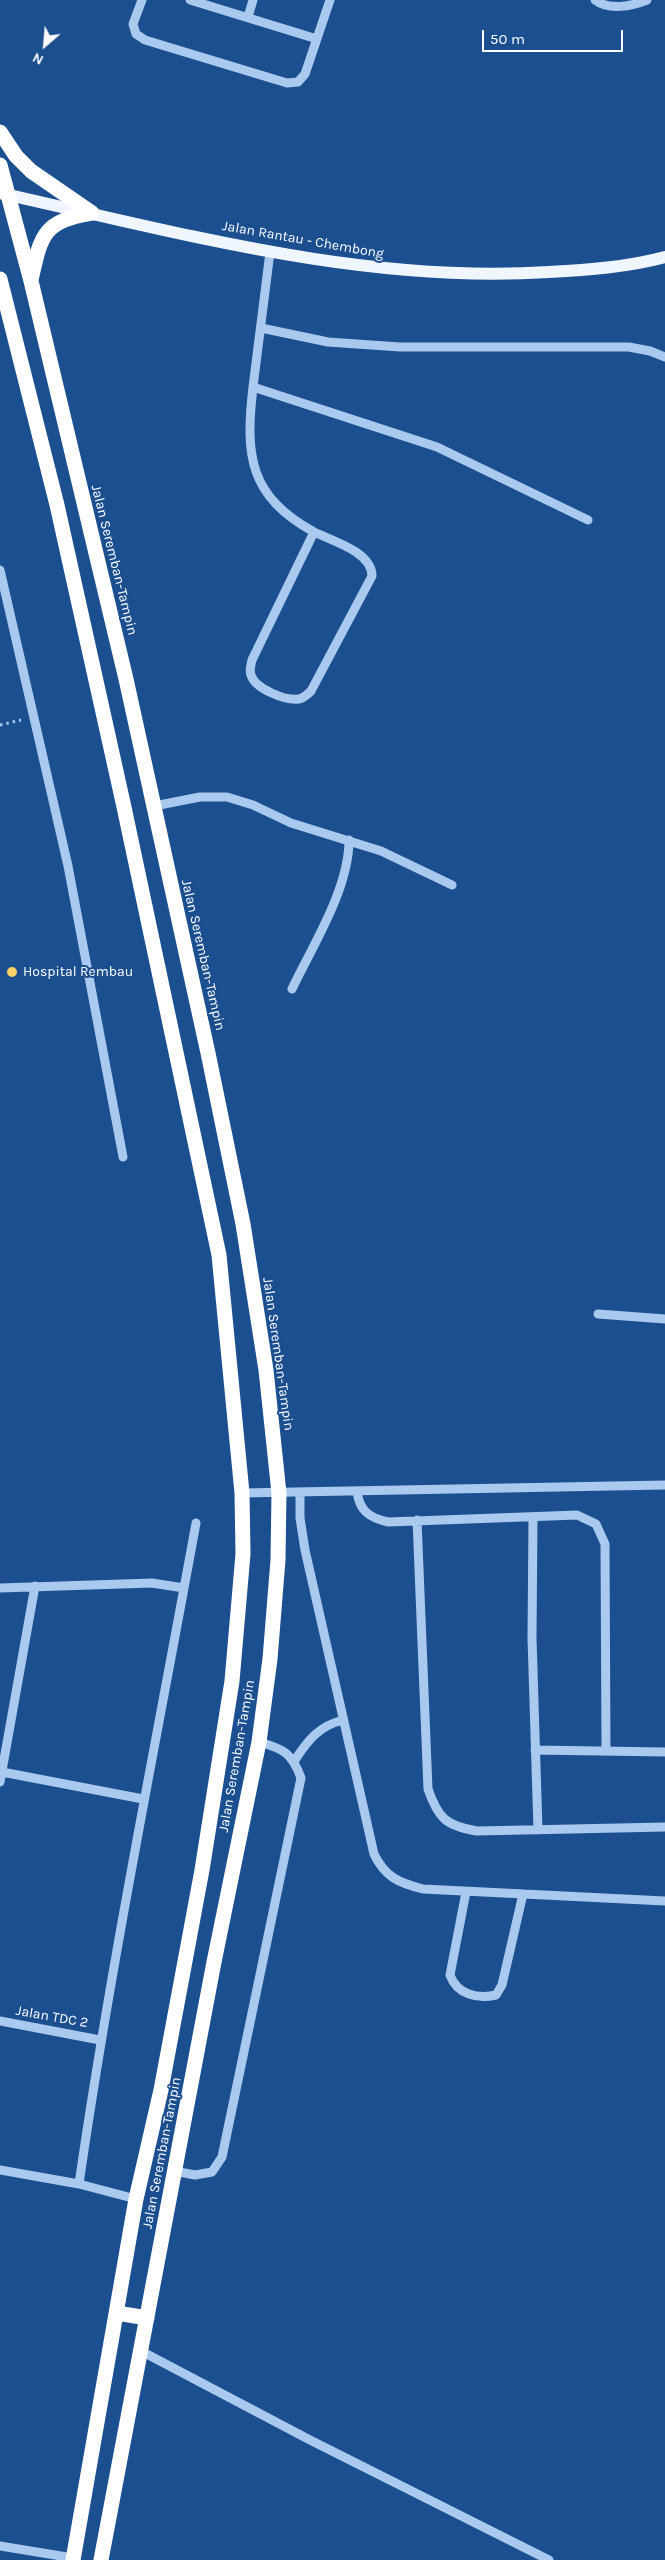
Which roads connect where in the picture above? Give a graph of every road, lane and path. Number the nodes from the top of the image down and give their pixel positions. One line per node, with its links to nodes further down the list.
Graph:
1 (142, 0): 8 (street)
2 (190, 0): 7 (street)
3 (253, 0): 7 (street)
4 (330, 0): 8 (street)
5 (595, 0): 6 (street)
6 (647, 0)
7 (248, 17): 8 (street)
8 (317, 39)
9 (0, 132): 12 (highway)
10 (0, 165): 11 (highway, Jalan Seremban-Tampin)
11 (3, 194): 12 (main road, Jalan Rantau - Chembong); 16 (highway, Jalan Seremban-Tampin)
12 (92, 213): 13 (main road, Jalan Rantau - Chembong); 16 (highway)
13 (270, 252): 14 (main road, Jalan Rantau - Chembong); 18 (street)
14 (665, 257)
15 (0, 279): 17 (highway, Jalan Seremban-Tampin)
16 (30, 281): 26 (highway, Jalan Seremban-Tampin)
17 (2, 293): 37 (highway, Jalan Seremban-Tampin)
18 (261, 328): 19 (street); 20 (street)
19 (665, 357)
20 (253, 387): 21 (street); 22 (street)
21 (588, 520)
22 (314, 532): 22 (street)
23 (0, 570): 24 (street)
24 (34, 717): 25 (path); 30 (street)
25 (0, 725)
26 (154, 806): 27 (street); 35 (highway, Jalan Seremban-Tampin)
27 (349, 840): 28 (street); 29 (street)
28 (452, 885)
29 (292, 989)
30 (123, 1157)
31 (598, 1314): 32 (street)
32 (665, 1318)
33 (665, 1485): 34 (street)
34 (357, 1491): 36 (street); 39 (street)
35 (279, 1493): 36 (street); 37 (street); 45 (highway, Jalan Seremban-Tampin)
36 (300, 1493): 44 (street)
37 (242, 1494): 63 (highway, Jalan Seremban-Tampin)
38 (533, 1517): 39 (street); 46 (street); 47 (street)
39 (417, 1520): 54 (street)
40 (196, 1523): 43 (street)
41 (35, 1586): 42 (street); 43 (street); 50 (street)
42 (0, 1588)
43 (184, 1588): 52 (street)
44 (343, 1720): 49 (street); 55 (street)
45 (259, 1742): 49 (street); 61 (highway, Jalan Seremban-Tampin)
46 (535, 1750): 47 (street); 54 (street)
47 (606, 1751): 48 (street)
48 (665, 1752)
49 (295, 1760): 61 (street)
50 (2, 1772): 51 (street); 52 (street)
51 (0, 1782)
52 (143, 1799): 59 (street)
53 (665, 1826): 54 (street)
54 (538, 1830)
55 (466, 1892): 56 (street); 56 (street)
56 (523, 1894): 57 (street)
57 (665, 1901)
58 (0, 2021): 59 (street, Jalan TDC 2)
59 (100, 2040): 62 (street)
60 (0, 2170): 62 (street)
61 (174, 2171): 65 (highway, Jalan Seremban-Tampin)
62 (79, 2184): 63 (street)
63 (136, 2199): 64 (highway, Jalan Seremban-Tampin)
64 (117, 2314): 65 (highway); 68 (highway, Jalan Seremban-Tampin)
65 (147, 2318): 66 (highway, Jalan Seremban-Tampin)
66 (141, 2351): 69 (highway, Jalan Seremban-Tampin); 70 (street)
67 (0, 2546): 68 (street)
68 (73, 2559)
69 (101, 2560)
70 (549, 2560)

